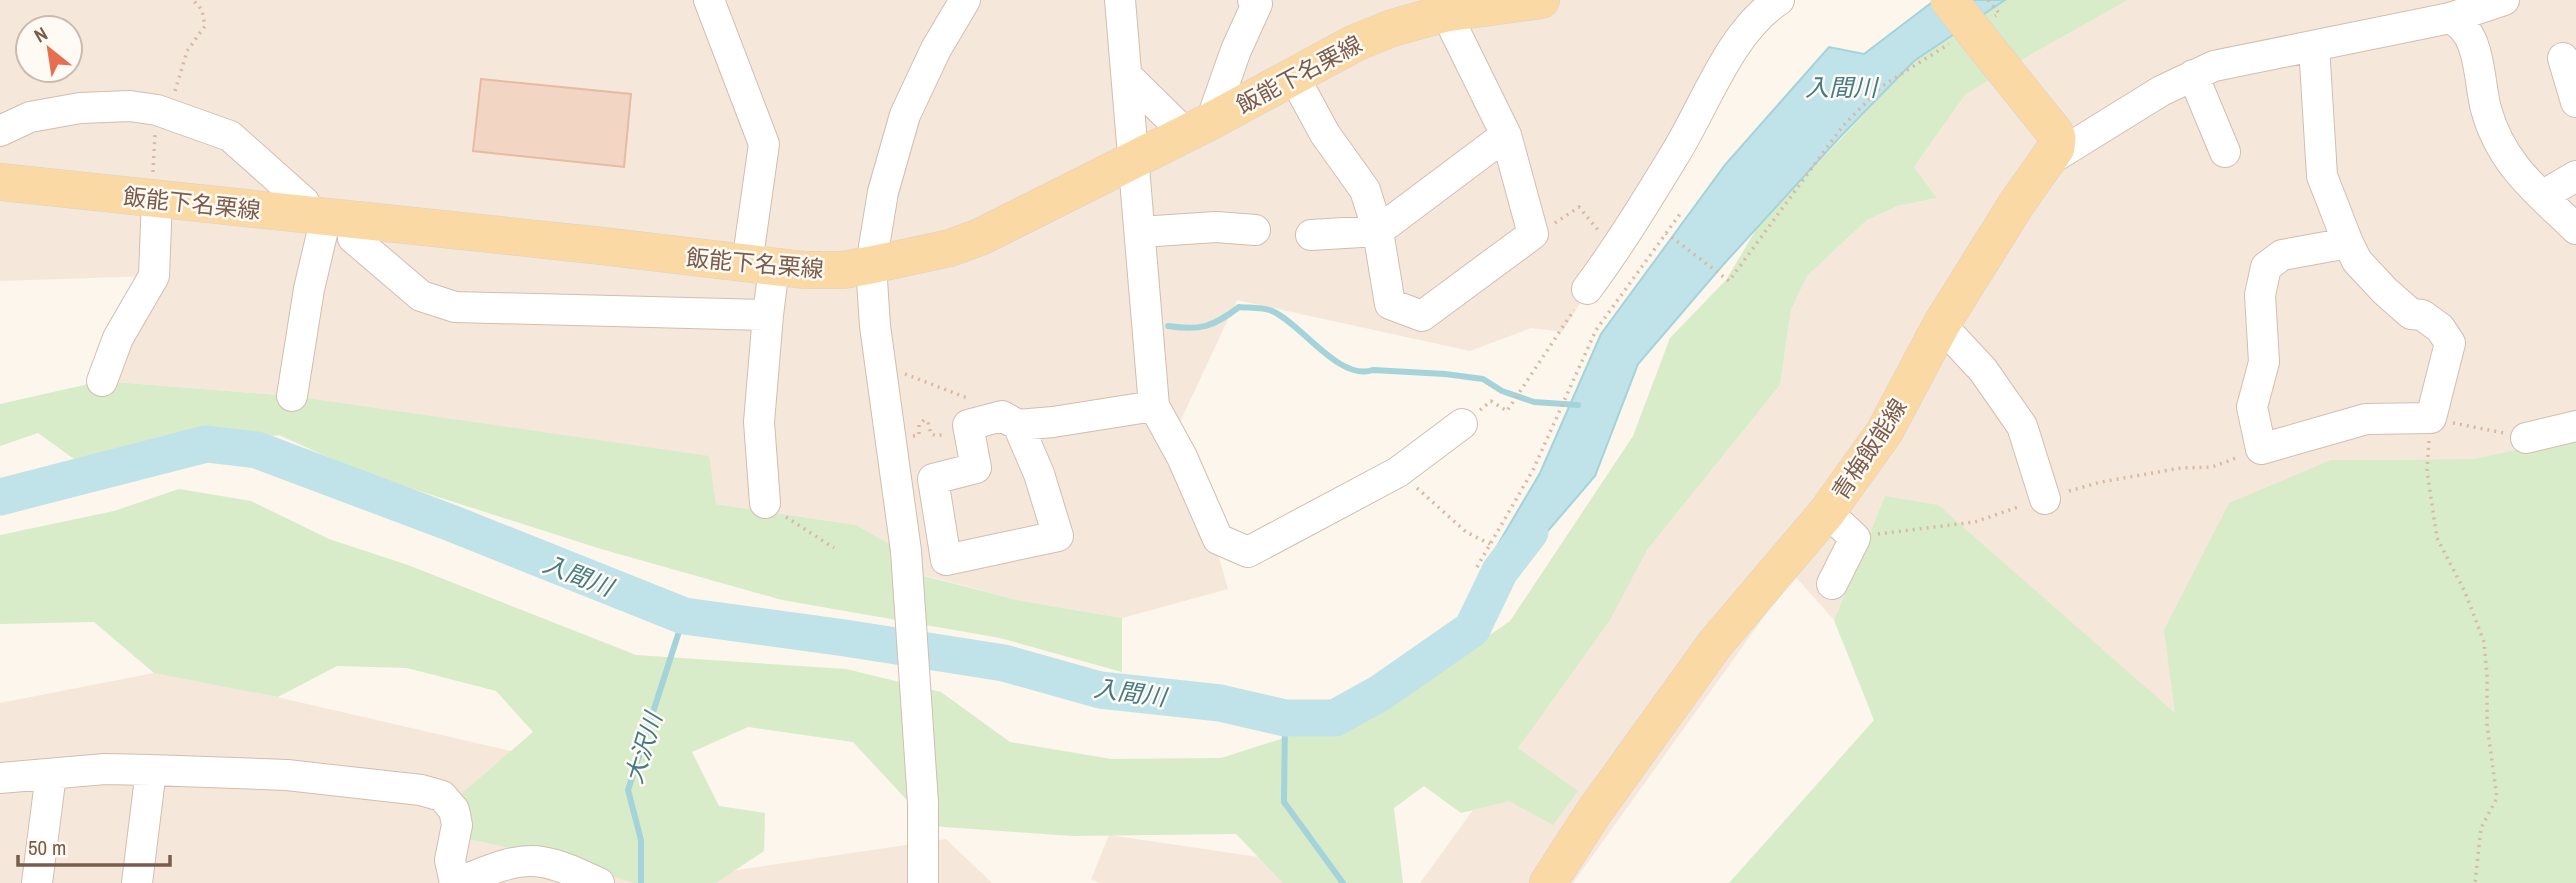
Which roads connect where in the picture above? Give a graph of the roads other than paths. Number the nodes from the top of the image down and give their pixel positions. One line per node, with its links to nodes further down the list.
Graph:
1 (709, 0): 34 (street)
2 (965, 0): 35 (street)
3 (1120, 0): 14 (street)
4 (1541, 0): 10 (main road, 飯能下名栗線)
5 (1779, 0): 36 (street)
6 (1949, 0): 22 (main road, bridge)
7 (2504, 0): 9 (street)
8 (1258, 1): 17 (street)
9 (2465, 10): 11 (street); 25 (street)
10 (1446, 13): 15 (main road, 飯能下名栗線); 19 (street)
11 (2314, 46): 13 (street); 33 (street)
12 (2563, 58): 16 (street)
13 (2193, 75): 20 (street); 22 (street)
14 (1127, 76): 17 (street); 21 (street)
15 (1294, 77): 17 (main road, 飯能下名栗線); 30 (street)
16 (2576, 102)
17 (1198, 127): 21 (main road, 飯能下名栗線)
18 (0, 131): 27 (street)
19 (1506, 135): 30 (street); 30 (street)
20 (2225, 152)
21 (1133, 161): 31 (street); 35 (main road, 飯能下名栗線)
22 (2048, 161): 38 (main road, 青梅飯能線)
23 (2576, 176): 25 (street)
24 (0, 182): 26 (main road, 飯能下名栗線)
25 (2542, 196): 28 (street)
26 (154, 198): 27 (main road, 飯能下名栗線); 39 (street)
27 (328, 217): 34 (main road, 飯能下名栗線); 37 (street); 40 (street)
28 (2576, 229)
29 (1255, 230): 31 (street)
30 (1377, 231): 32 (street)
31 (1140, 232): 41 (street)
32 (1311, 235)
33 (2348, 243): 33 (street)
34 (760, 265): 35 (main road, 飯能下名栗線); 37 (street)
35 (872, 265): 57 (street)
36 (1587, 289)
37 (768, 315): 47 (street)
38 (1941, 325): 46 (street); 48 (main road, 青梅飯能線)
39 (102, 381)
40 (292, 396)
41 (1154, 406): 42 (street); 43 (street)
42 (1010, 420): 42 (street)
43 (1462, 424)
44 (2576, 426): 45 (street)
45 (2526, 438)
46 (2045, 499)
47 (765, 503)
48 (1827, 512): 49 (street); 58 (main road, 青梅飯能線)
49 (1832, 584)
50 (150, 770): 51 (street); 54 (street); 55 (street)
51 (51, 775): 52 (street); 53 (street)
52 (0, 778)
53 (37, 883)
54 (137, 883)
55 (456, 883): 56 (street)
56 (599, 883)
57 (923, 883)
58 (1548, 883)

